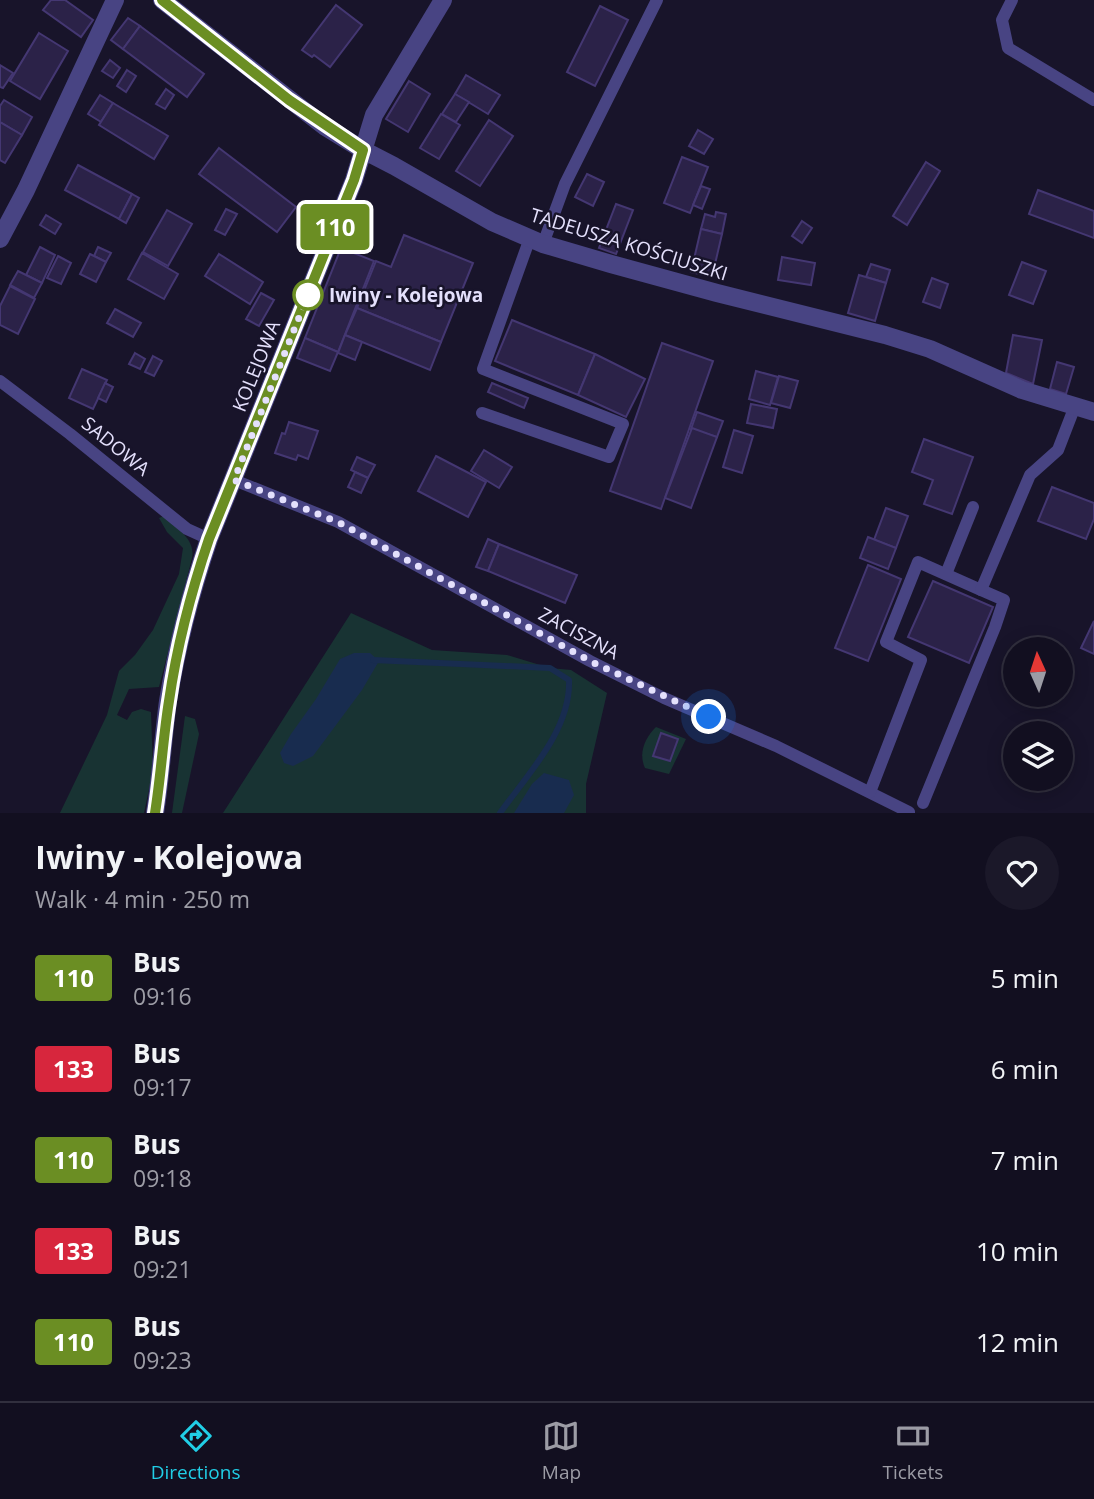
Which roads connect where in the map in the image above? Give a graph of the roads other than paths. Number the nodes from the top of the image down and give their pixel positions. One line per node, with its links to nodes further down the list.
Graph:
1 (115, 0): 8 (street)
2 (162, 0): 7 (street, TADEUSZA KOŚCIUSZKI)
3 (443, 0): 7 (street, KOLEJOWA)
4 (657, 0): 9 (lane)
5 (1012, 0): 6 (lane)
6 (1094, 100)
7 (363, 150): 9 (street, TADEUSZA KOŚCIUSZKI); 14 (street, KOLEJOWA)
8 (0, 239)
9 (536, 241): 11 (street, TADEUSZA KOŚCIUSZKI); 13 (lane)
10 (0, 381): 16 (lane, SADOWA)
11 (1075, 406): 12 (street, TADEUSZA KOŚCIUSZKI); 18 (lane)
12 (1094, 412)
13 (482, 413)
14 (234, 480): 16 (street, KOLEJOWA); 19 (lane, ZACISZNA)
15 (972, 507): 17 (lane)
16 (209, 539): 22 (street, KOLEJOWA)
17 (946, 574): 18 (lane); 19 (lane)
18 (981, 590): 20 (lane)
19 (870, 792): 21 (lane, ZACISZNA)
20 (923, 803)
21 (909, 812)
22 (155, 813)

